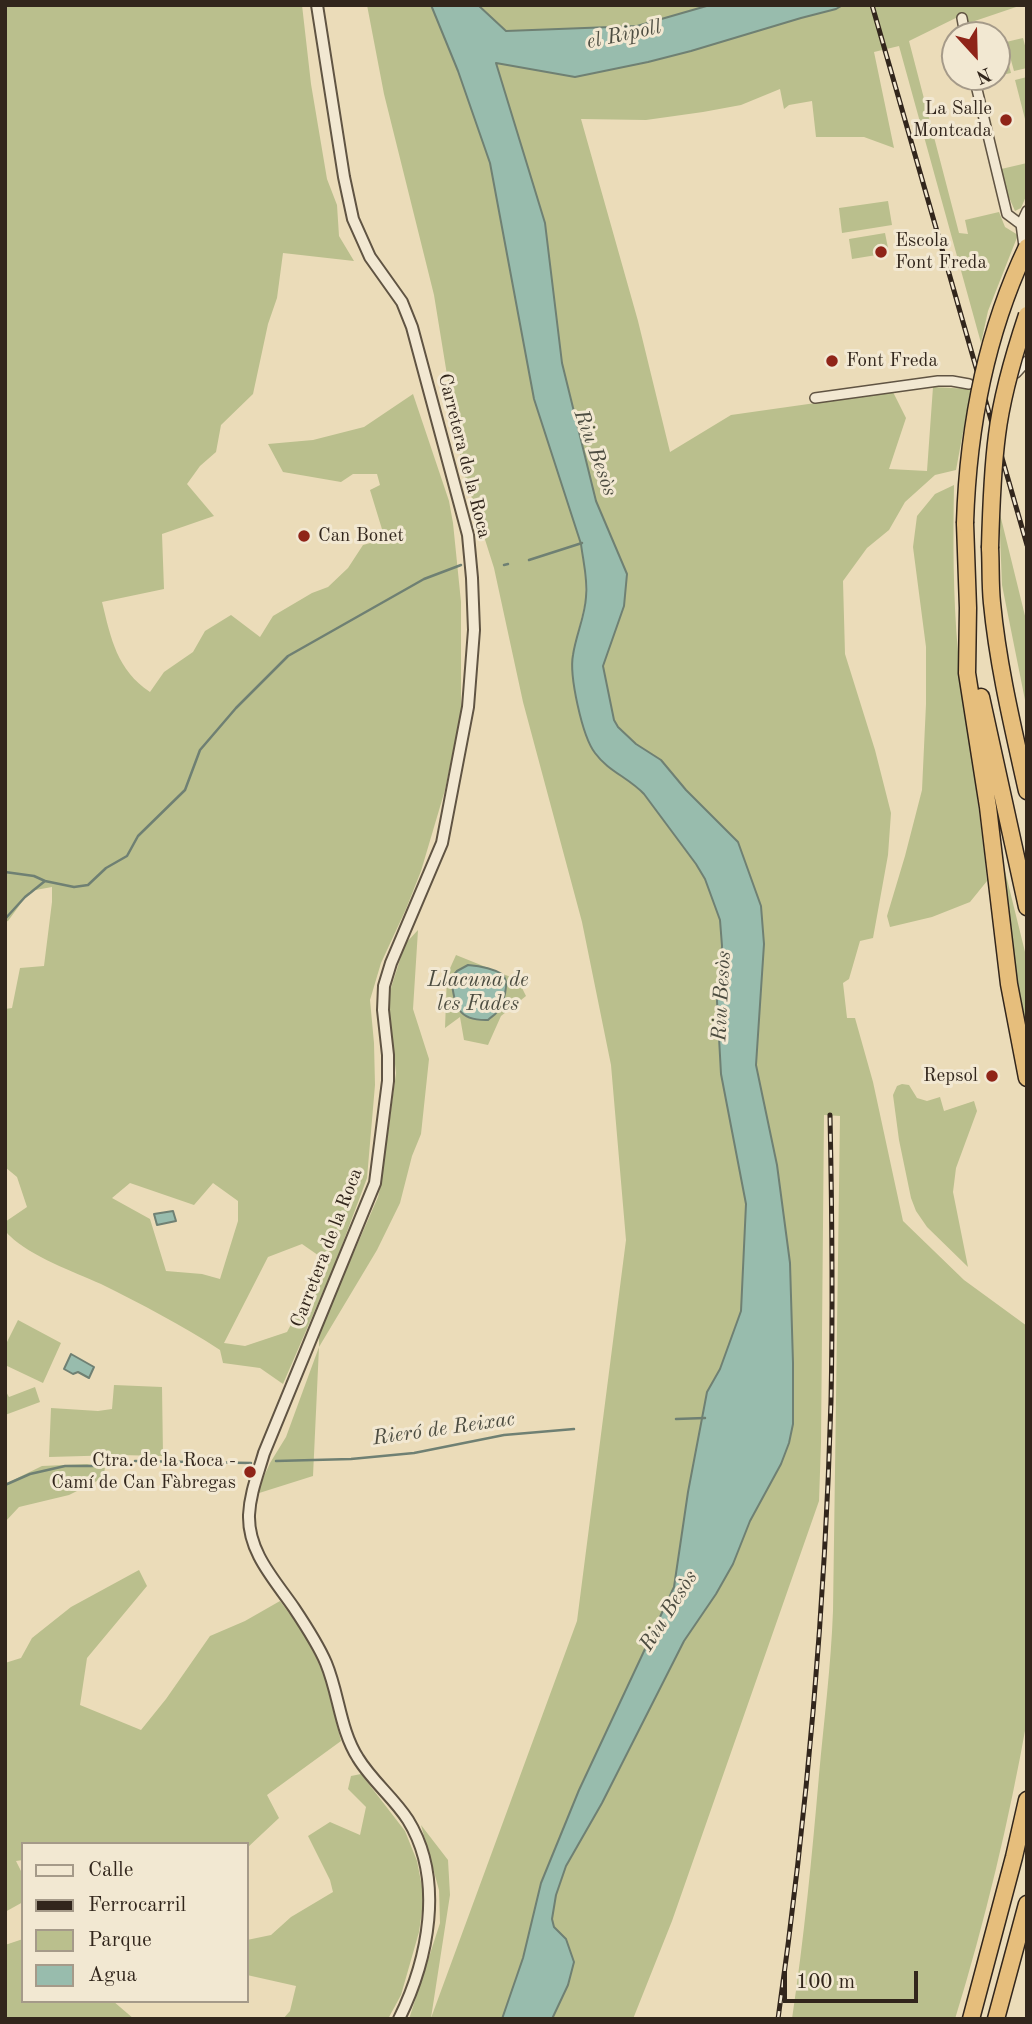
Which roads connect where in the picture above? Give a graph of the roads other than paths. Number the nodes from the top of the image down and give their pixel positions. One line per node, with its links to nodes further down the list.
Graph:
1 (317, 5): 20 (street, Carretera de la Roca)
2 (962, 18): 3 (street)
3 (963, 21)
4 (977, 91): 6 (street)
5 (1027, 211): 6 (street)
6 (1024, 226): 8 (street)
7 (1027, 247): 14 (highway, bridge)
8 (1027, 269)
9 (1027, 315): 15 (highway, bridge)
10 (1027, 360): 11 (street)
11 (1000, 379)
12 (969, 384): 13 (street)
13 (815, 398)
14 (968, 608): 16 (highway); 17 (highway)
15 (1027, 791)
16 (1027, 907)
17 (1027, 1079)
18 (1027, 1800): 21 (highway)
19 (1027, 1904): 22 (highway)
20 (399, 2019)
21 (971, 2019)
22 (996, 2019)

